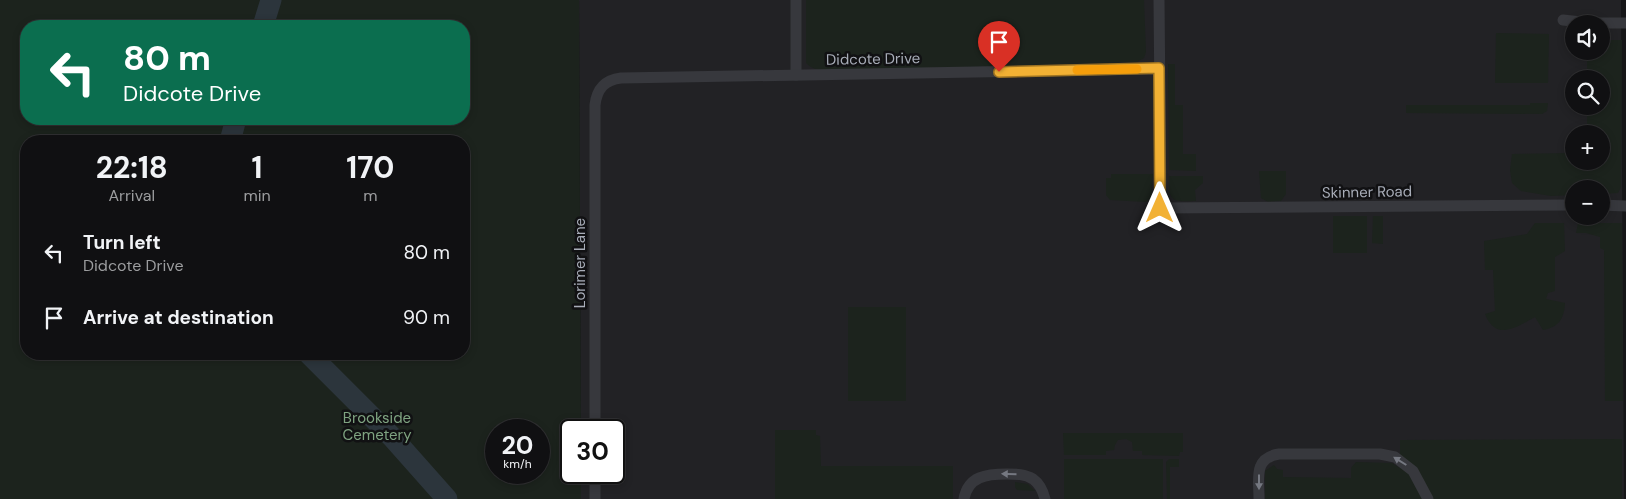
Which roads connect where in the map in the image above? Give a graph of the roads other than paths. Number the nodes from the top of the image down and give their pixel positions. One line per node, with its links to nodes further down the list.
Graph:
1 (796, 0): 6 (street)
2 (1159, 0): 5 (street)
3 (1563, 20): 4 (street)
4 (1626, 23)
5 (1159, 68): 6 (street, Didcote Drive); 8 (street, Skinner Road)
6 (796, 75): 7 (street, Didcote Drive)
7 (596, 96): 11 (street, Lorimer Lane)
8 (1565, 205)
9 (1610, 205): 10 (street)
10 (1626, 206)
11 (595, 419)
12 (595, 484): 13 (street)
13 (595, 499)
14 (964, 499): 15 (street, one-way to 14)
15 (1045, 499)
16 (1259, 499): 17 (street, one-way to 16)
17 (1428, 499)

